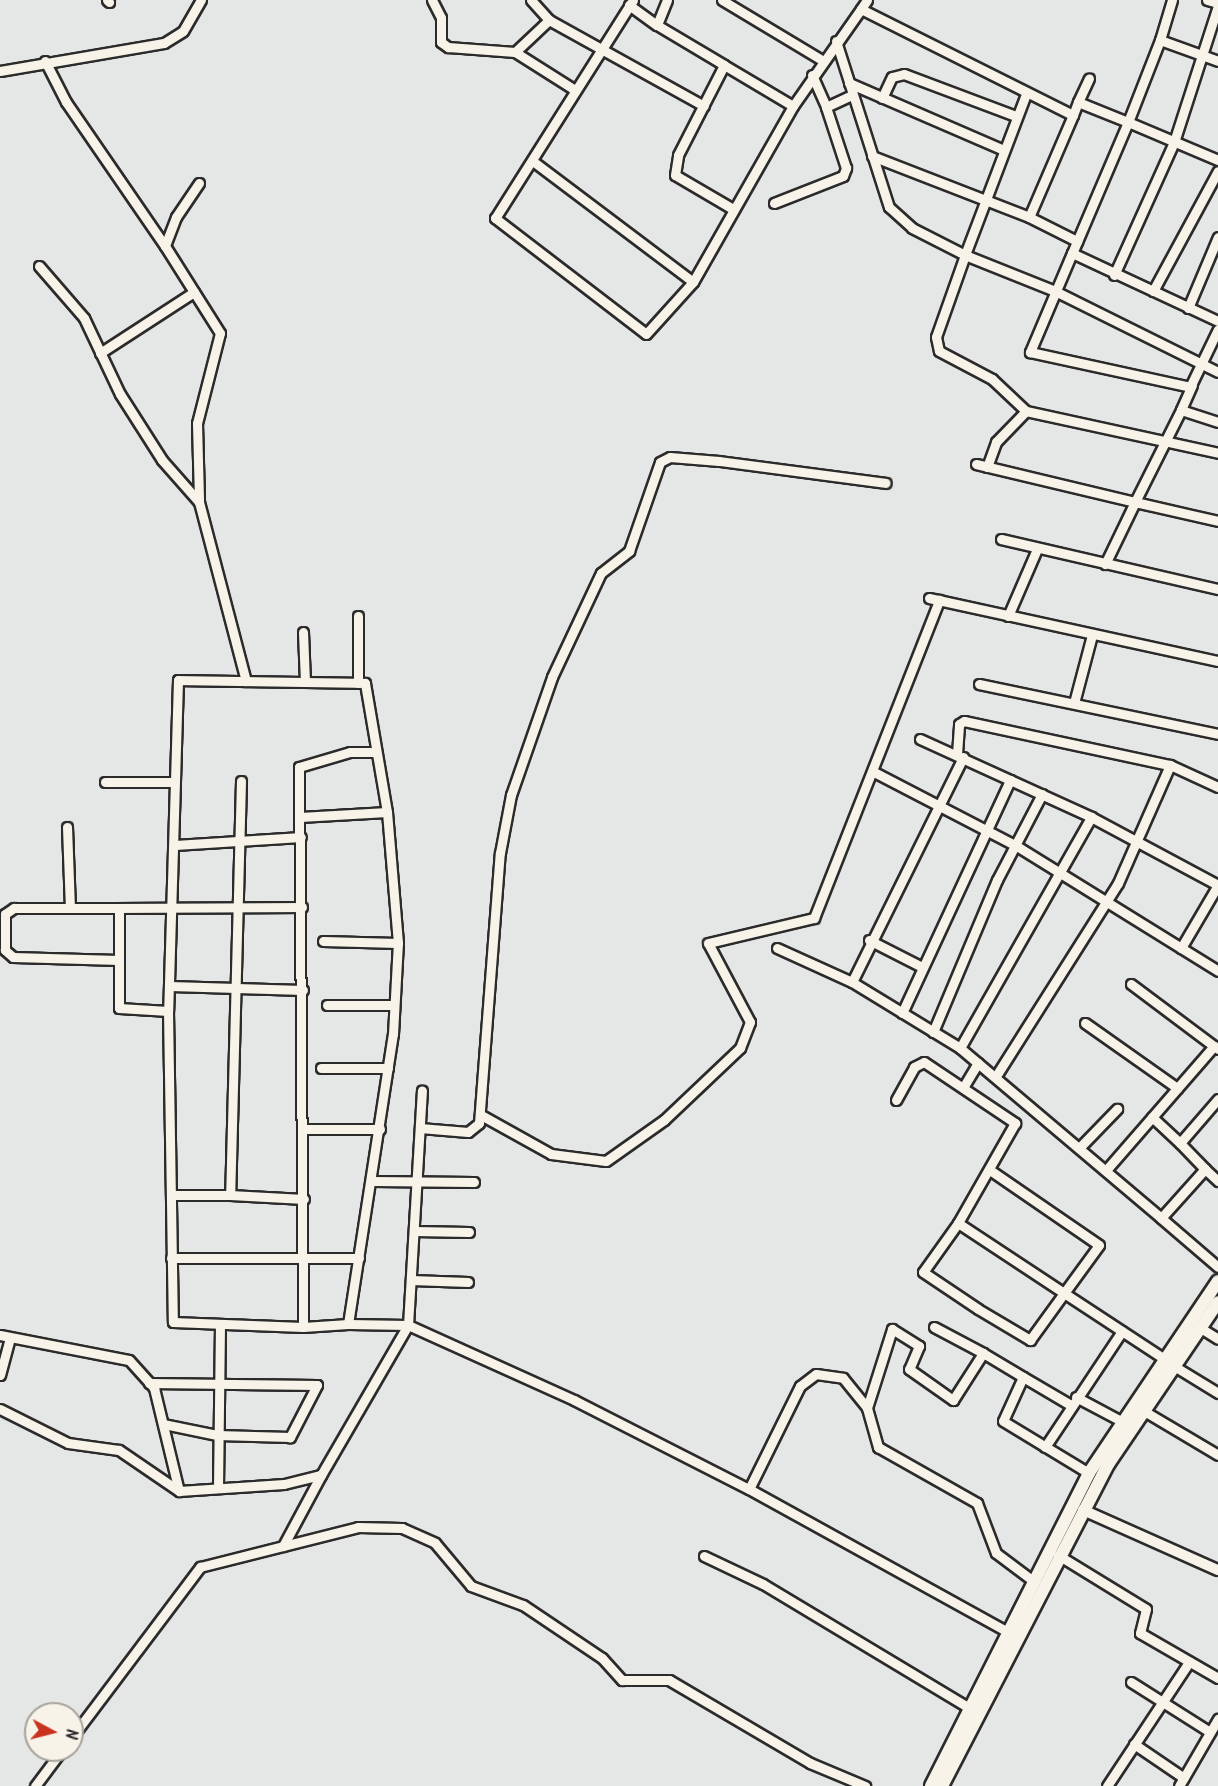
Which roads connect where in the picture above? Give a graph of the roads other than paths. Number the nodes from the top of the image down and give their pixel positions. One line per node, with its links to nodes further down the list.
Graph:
1 (201, 0): 20 (street)
2 (432, 0): 17 (street)
3 (531, 0): 12 (street)
4 (667, 0): 13 (street)
5 (722, 0): 19 (street)
6 (867, 0): 11 (street)
7 (1172, 0): 14 (street)
8 (1207, 0): 10 (street)
9 (631, 2): 13 (street); 16 (street)
10 (1218, 4): 18 (street)
11 (861, 9): 15 (street); 28 (street)
12 (549, 20): 16 (street); 17 (street)
13 (657, 25): 22 (street)
14 (1160, 40): 18 (street); 37 (street)
15 (836, 41): 19 (street); 26 (street)
16 (599, 49): 27 (street); 32 (street)
17 (515, 52): 27 (street)
18 (1205, 57): 21 (street); 38 (street)
19 (822, 60): 24 (street)
20 (45, 61): 23 (street); 51 (street)
21 (1218, 61)
22 (724, 65): 32 (street); 33 (street)
23 (0, 71)
24 (812, 75): 33 (street); 34 (street)
25 (1089, 78): 31 (street)
26 (849, 83): 29 (street); 30 (street)
27 (575, 90): 42 (street)
28 (1026, 94): 35 (street); 36 (street)
29 (852, 95): 34 (street); 40 (street)
30 (882, 98): 36 (street); 39 (street)
31 (1078, 102): 35 (street); 37 (street)
32 (704, 106): 47 (street)
33 (793, 106): 47 (street)
34 (826, 106): 46 (street)
35 (1073, 115): 48 (street)
36 (1016, 116): 39 (street)
37 (1128, 122): 38 (street); 50 (street)
38 (1174, 142): 41 (street); 55 (street)
39 (1004, 150): 45 (street)
40 (872, 156): 45 (street); 53 (street)
41 (1218, 160)
42 (534, 162): 56 (street); 56 (street)
43 (1218, 171): 58 (street)
44 (199, 183): 51 (street)
45 (987, 198): 48 (street); 53 (street)
46 (774, 203)
47 (733, 209): 56 (street)
48 (1029, 217): 50 (street)
49 (1218, 237): 60 (street)
50 (1077, 241): 52 (street)
51 (165, 246): 59 (street)
52 (1072, 254): 55 (street); 57 (street)
53 (965, 255): 57 (street); 67 (street)
54 (39, 266): 63 (street)
55 (1114, 275): 58 (street)
56 (693, 282)
57 (1054, 291): 64 (street); 64 (street)
58 (1153, 291): 60 (street)
59 (194, 292): 63 (street); 74 (street)
60 (1188, 308): 61 (street)
61 (1218, 321)
62 (1218, 328): 64 (street)
63 (100, 353): 74 (street)
64 (1201, 364): 65 (street); 66 (street)
65 (1218, 372)
66 (1181, 410): 68 (street); 69 (street)
67 (1026, 411): 69 (street); 72 (street)
68 (1218, 422)
69 (1166, 441): 70 (street); 75 (street)
70 (1218, 453)
71 (976, 464): 72 (street)
72 (987, 466): 75 (street)
73 (886, 483): 155 (street)
74 (199, 502): 88 (street)
75 (1135, 502): 76 (street); 79 (street)
76 (1218, 521)
77 (1001, 539): 78 (street)
78 (1037, 549): 79 (street); 84 (street)
79 (1106, 564): 80 (street)
80 (1218, 589)
81 (929, 598): 82 (street)
82 (939, 600): 84 (street); 98 (street)
83 (358, 616): 90 (street)
84 (1008, 616): 86 (street)
85 (303, 632): 89 (street)
86 (1092, 635): 87 (street); 92 (street)
87 (1218, 661)
88 (246, 681): 89 (street); 102 (street)
89 (305, 682): 90 (street)
90 (358, 683): 95 (street)
91 (979, 684): 92 (street)
92 (1074, 703): 93 (street)
93 (1218, 734)
94 (921, 739): 96 (street)
95 (375, 752): 106 (street); 107 (street)
96 (960, 755): 97 (street); 99 (street); 105 (street)
97 (1170, 765): 103 (street); 113 (street)
98 (874, 772): 105 (street); 155 (street)
99 (1010, 780): 104 (street); 110 (street)
100 (241, 781): 112 (street)
101 (105, 782): 102 (street)
102 (174, 782): 114 (street)
103 (1218, 787)
104 (1042, 794): 108 (street); 115 (street)
105 (940, 806): 110 (street); 124 (street)
106 (387, 812): 107 (street); 126 (street)
107 (300, 816): 111 (street)
108 (1091, 817): 113 (street); 116 (street)
109 (67, 827): 119 (street)
110 (986, 830): 115 (street); 130 (street)
111 (301, 837): 112 (street); 120 (street)
112 (240, 841): 114 (street); 122 (street)
113 (1139, 841): 117 (street); 118 (street)
114 (175, 845): 123 (street)
115 (1015, 846): 116 (street); 142 (street)
116 (1057, 875): 118 (street); 144 (street)
117 (1218, 885): 128 (street)
118 (1106, 901): 128 (street); 148 (street)
119 (70, 907): 121 (street); 129 (street)
120 (302, 907): 122 (street); 136 (street)
121 (119, 908): 123 (street); 129 (street)
122 (238, 909): 123 (street); 135 (street)
123 (170, 910): 134 (street)
124 (869, 940): 130 (street); 132 (street)
125 (323, 941): 126 (street)
126 (398, 943): 138 (street)
127 (777, 948): 132 (street)
128 (1181, 948): 131 (street)
129 (119, 960): 139 (street)
130 (922, 967): 140 (street)
131 (1218, 971)
132 (852, 982): 140 (street)
133 (1131, 984): 143 (street)
134 (170, 986): 135 (street); 139 (street)
135 (238, 986): 136 (street); 170 (street)
136 (303, 990): 158 (street)
137 (327, 1005): 138 (street)
138 (394, 1005): 147 (street)
139 (168, 1011): 169 (street)
140 (902, 1013): 142 (street)
141 (1085, 1023): 150 (street)
142 (933, 1032): 144 (street)
143 (1216, 1047): 150 (street)
144 (960, 1048): 145 (street)
145 (978, 1063): 148 (street); 149 (street)
146 (321, 1068): 147 (street)
147 (388, 1068): 159 (street)
148 (996, 1076): 161 (street)
149 (964, 1086): 153 (street); 164 (street)
150 (1177, 1088): 156 (street)
151 (422, 1090): 157 (street)
152 (1218, 1099): 160 (street)
153 (896, 1100)
154 (1117, 1109): 161 (street)
155 (481, 1115): 157 (street)
156 (1152, 1117): 160 (street); 162 (street)
157 (420, 1128): 166 (street)
158 (304, 1129): 159 (street); 171 (street)
159 (380, 1129): 165 (street)
160 (1180, 1143): 163 (street)
161 (1081, 1146): 162 (street)
162 (1107, 1169): 172 (street)
163 (1205, 1169): 167 (street); 172 (street)
164 (990, 1170): 173 (street); 183 (street)
165 (373, 1181): 166 (street); 178 (street)
166 (417, 1181): 168 (street); 174 (street)
167 (1218, 1181)
168 (474, 1182)
169 (172, 1195): 170 (street); 176 (street)
170 (230, 1195): 171 (street)
171 (304, 1199): 177 (street)
172 (1161, 1218): 179 (street)
173 (958, 1223): 183 (street); 183 (street)
174 (414, 1231): 175 (street); 180 (street)
175 (469, 1232)
176 (171, 1258): 177 (street); 185 (street)
177 (302, 1258): 178 (street); 188 (street)
178 (359, 1258): 186 (street)
179 (1218, 1267)
180 (411, 1280): 182 (street); 187 (street)
181 (1218, 1281): 196 (main road)
182 (468, 1282)
183 (1064, 1293): 191 (street)
184 (1218, 1302): 190 (main road)
185 (220, 1324): 188 (street); 201 (street)
186 (348, 1324): 187 (street); 188 (street)
187 (408, 1325): 213 (street); 215 (street)
188 (303, 1327)
189 (934, 1327): 195 (street)
190 (1200, 1327): 194 (street); 197 (main road)
191 (1122, 1331): 196 (street); 203 (street)
192 (0, 1335): 193 (street)
193 (10, 1338): 198 (street); 200 (street)
194 (1218, 1338)
195 (983, 1353): 199 (street); 204 (street)
196 (1163, 1358): 207 (main road)
197 (1174, 1366): 202 (street); 206 (main road)
198 (0, 1373)
199 (1023, 1377): 203 (street); 210 (street)
200 (149, 1383): 201 (street); 208 (street)
201 (219, 1383): 209 (street); 209 (street)
202 (1218, 1393)
203 (1072, 1401): 207 (street); 210 (street)
204 (867, 1408): 215 (street); 222 (street)
205 (0, 1409): 216 (street)
206 (1144, 1411): 211 (street); 217 (main road)
207 (1122, 1422): 212 (main road)
208 (164, 1424): 209 (street); 216 (street)
209 (217, 1435): 214 (street)
210 (1045, 1447): 212 (street)
211 (1218, 1455)
212 (1089, 1473): 222 (main road)
213 (321, 1475): 214 (street); 218 (street)
214 (218, 1488): 216 (street)
215 (749, 1489): 223 (street)
216 (179, 1491)
217 (1083, 1510): 220 (main road); 221 (street)
218 (283, 1546): 230 (street); 236 (street)
219 (704, 1556): 228 (street)
220 (1058, 1556): 224 (street); 238 (main road)
221 (1218, 1570)
222 (1032, 1580): 223 (main road)
223 (1006, 1631): 228 (main road)
224 (1189, 1662): 225 (street); 227 (street)
225 (1218, 1678)
226 (1131, 1682): 227 (street)
227 (1164, 1702): 231 (street); 232 (street)
228 (968, 1707): 237 (main road)
229 (1218, 1719): 231 (street)
230 (84, 1721)
231 (1210, 1732): 234 (street)
232 (1134, 1744): 234 (street); 239 (street)
233 (53, 1762): 235 (street)
234 (1182, 1782)
235 (35, 1786)
236 (865, 1786)
237 (932, 1786)
238 (942, 1786)
239 (1108, 1786)

